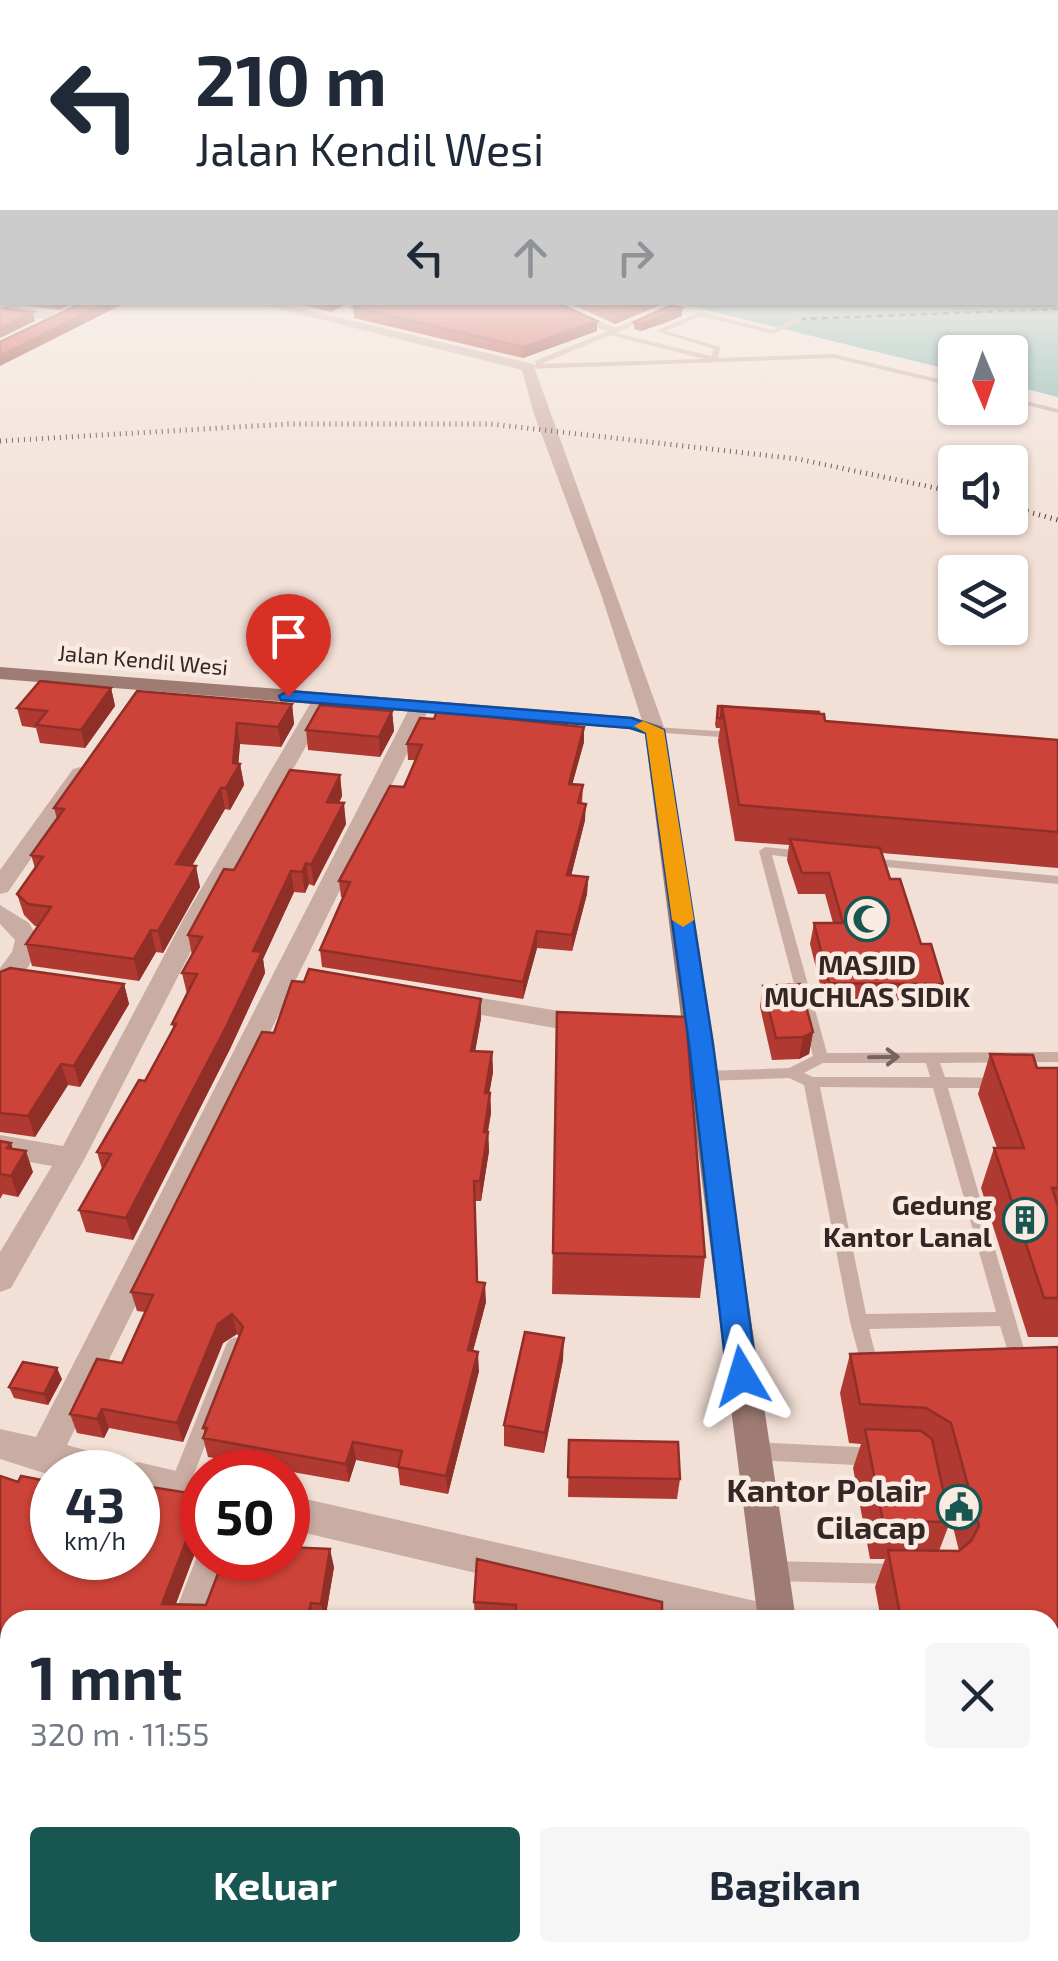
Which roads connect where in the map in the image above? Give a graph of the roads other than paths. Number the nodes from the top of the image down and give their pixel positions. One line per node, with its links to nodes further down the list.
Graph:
1 (509, 363): 5 (street)
2 (538, 363): 5 (lane)
3 (632, 363): 5 (lane)
4 (861, 363): 6 (lane)
5 (528, 367): 12 (street)
6 (938, 381)
7 (1028, 404): 8 (lane)
8 (1058, 412)
9 (0, 672): 10 (main road, Jalan Kendil Wesi)
10 (323, 699): 11 (main road, Jalan Kendil Wesi); 35 (street)
11 (420, 707): 12 (main road, Jalan Kendil Wesi); 43 (street)
12 (655, 730): 13 (lane, Jalan Kendil Wesi); 25 (main road)
13 (749, 736)
14 (90, 760): 18 (street)
15 (824, 857): 28 (lane)
16 (862, 861): 17 (lane)
17 (1058, 880)
18 (0, 887)
19 (0, 913): 20 (street)
20 (4, 980): 21 (street)
21 (45, 980)
22 (434, 999): 23 (street)
23 (624, 1031)
24 (662, 1038): 25 (street)
25 (701, 1044): 30 (main road)
26 (931, 1056): 27 (lane); 28 (lane, one-way to 26); 32 (lane)
27 (1058, 1056)
28 (821, 1058): 29 (lane)
29 (790, 1073): 30 (lane); 31 (lane)
30 (704, 1076): 45 (main road)
31 (811, 1082): 32 (lane); 38 (lane)
32 (940, 1083): 33 (lane); 37 (lane)
33 (1019, 1084)
34 (0, 1146): 35 (street)
35 (70, 1158): 36 (street)
36 (0, 1279)
37 (1006, 1320): 38 (lane); 40 (lane)
38 (860, 1322): 41 (lane)
39 (235, 1345): 44 (lane)
40 (1020, 1369)
41 (890, 1372)
42 (0, 1444): 46 (street)
43 (47, 1450)
44 (203, 1450)
45 (752, 1451): 47 (lane); 49 (main road)
46 (30, 1452)
47 (896, 1458)
48 (310, 1517): 53 (street)
49 (768, 1572): 50 (lane); 54 (main road)
50 (922, 1574)
51 (206, 1580): 52 (street)
52 (195, 1610)
53 (712, 1610)
54 (775, 1610)

